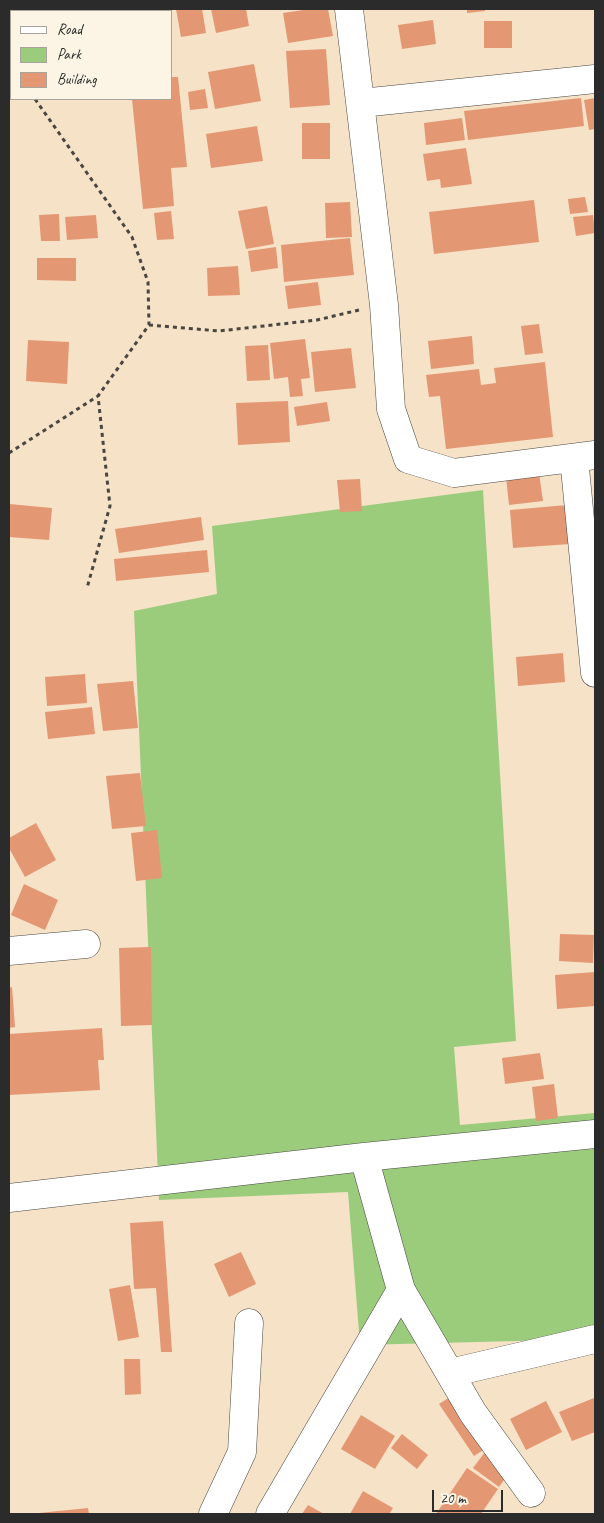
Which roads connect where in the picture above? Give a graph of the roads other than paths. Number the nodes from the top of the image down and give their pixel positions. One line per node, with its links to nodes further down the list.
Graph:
1 (349, 9): 3 (street)
2 (595, 79): 3 (street)
3 (361, 103): 4 (street)
4 (585, 456): 5 (street)
5 (595, 673)
6 (86, 944): 7 (street)
7 (9, 951)
8 (595, 1134): 9 (street)
9 (364, 1157): 10 (street); 11 (street)
10 (9, 1198)
11 (401, 1290): 14 (street); 17 (street)
12 (249, 1323): 16 (street)
13 (595, 1339): 14 (street)
14 (450, 1373): 15 (street)
15 (531, 1493)
16 (213, 1514)
17 (270, 1514)

